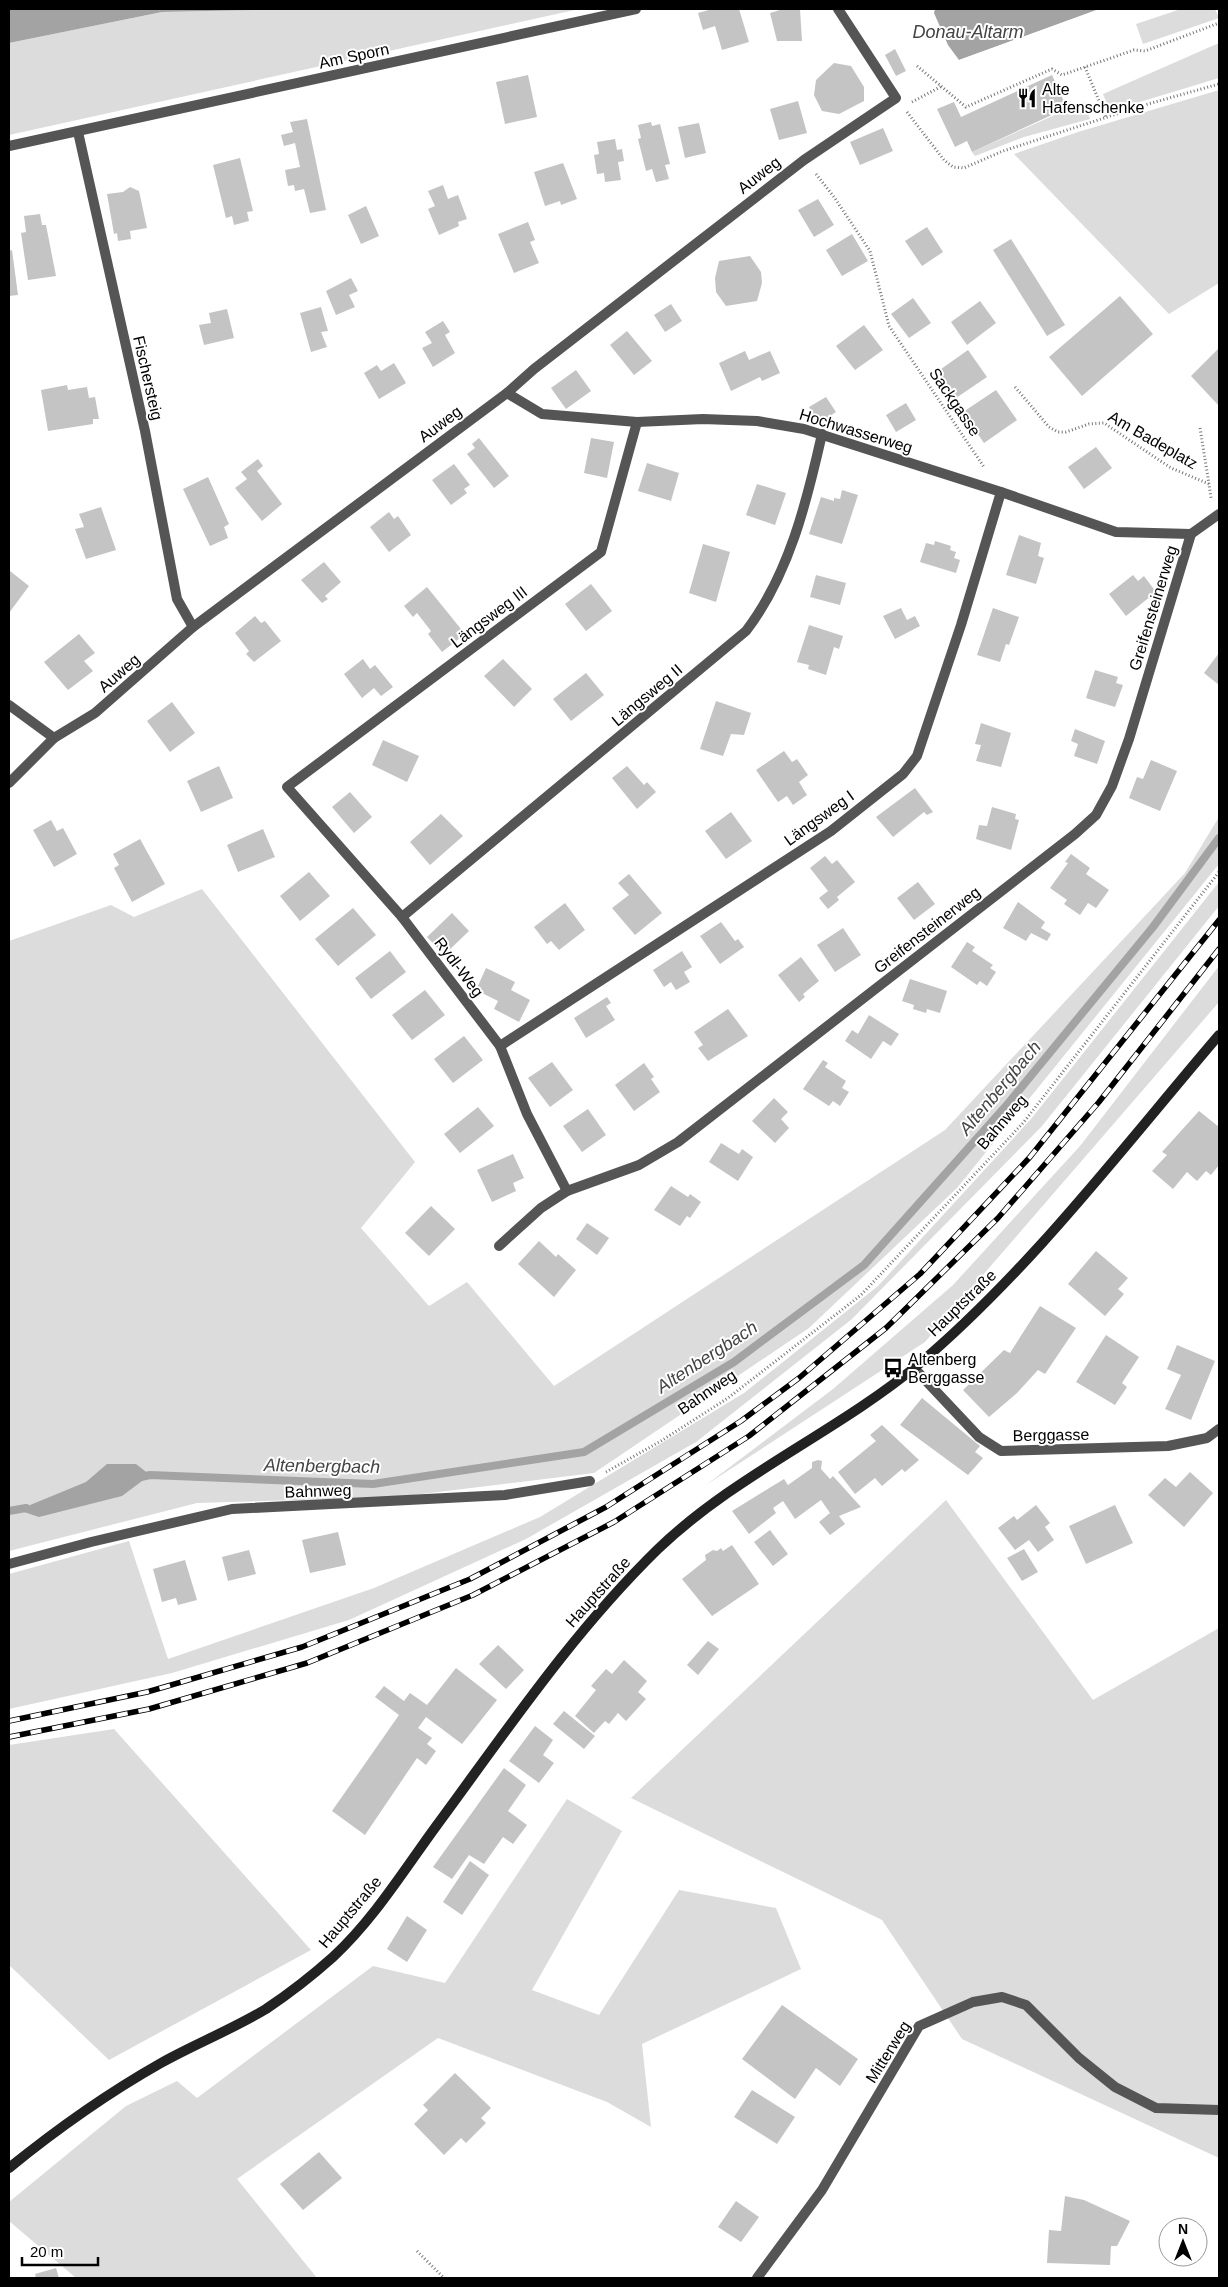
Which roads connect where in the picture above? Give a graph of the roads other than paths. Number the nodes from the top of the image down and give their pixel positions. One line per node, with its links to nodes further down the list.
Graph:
1 (636, 9): 3 (street, Am Sporn)
2 (838, 9): 5 (street, Auweg)
3 (78, 132): 4 (street, Am Sporn); 11 (street, Fischersteig)
4 (9, 146)
5 (507, 393): 6 (street, Hochwasserweg); 11 (street, Auweg)
6 (636, 422): 7 (street, Hochwasserweg); 15 (street, Längsweg III)
7 (822, 434): 8 (street, Hochwasserweg); 16 (street, Längsweg II)
8 (1001, 492): 10 (street, Hochwasserweg); 18 (street, Längsweg I)
9 (1217, 516): 10 (street, Greifensteinerweg)
10 (1191, 534): 19 (street, Greifensteinerweg)
11 (193, 627): 13 (street, Auweg)
12 (9, 705): 13 (street)
13 (54, 738): 14 (street, Auweg)
14 (9, 783)
15 (287, 787): 16 (street, Rydl-Weg)
16 (402, 917): 18 (street, Rydl-Weg)
17 (1219, 1034): 21 (main road, Hauptstraße)
18 (500, 1046): 19 (street, Rydl-Weg)
19 (568, 1191): 20 (street, Greifensteinerweg)
20 (499, 1246)
21 (914, 1368): 22 (street, Berggasse); 26 (main road, Hauptstraße)
22 (1219, 1429)
23 (590, 1481): 24 (street, Bahnweg)
24 (9, 1564)
25 (1219, 2110): 27 (street, Mitterweg)
26 (9, 2168)
27 (757, 2278)

